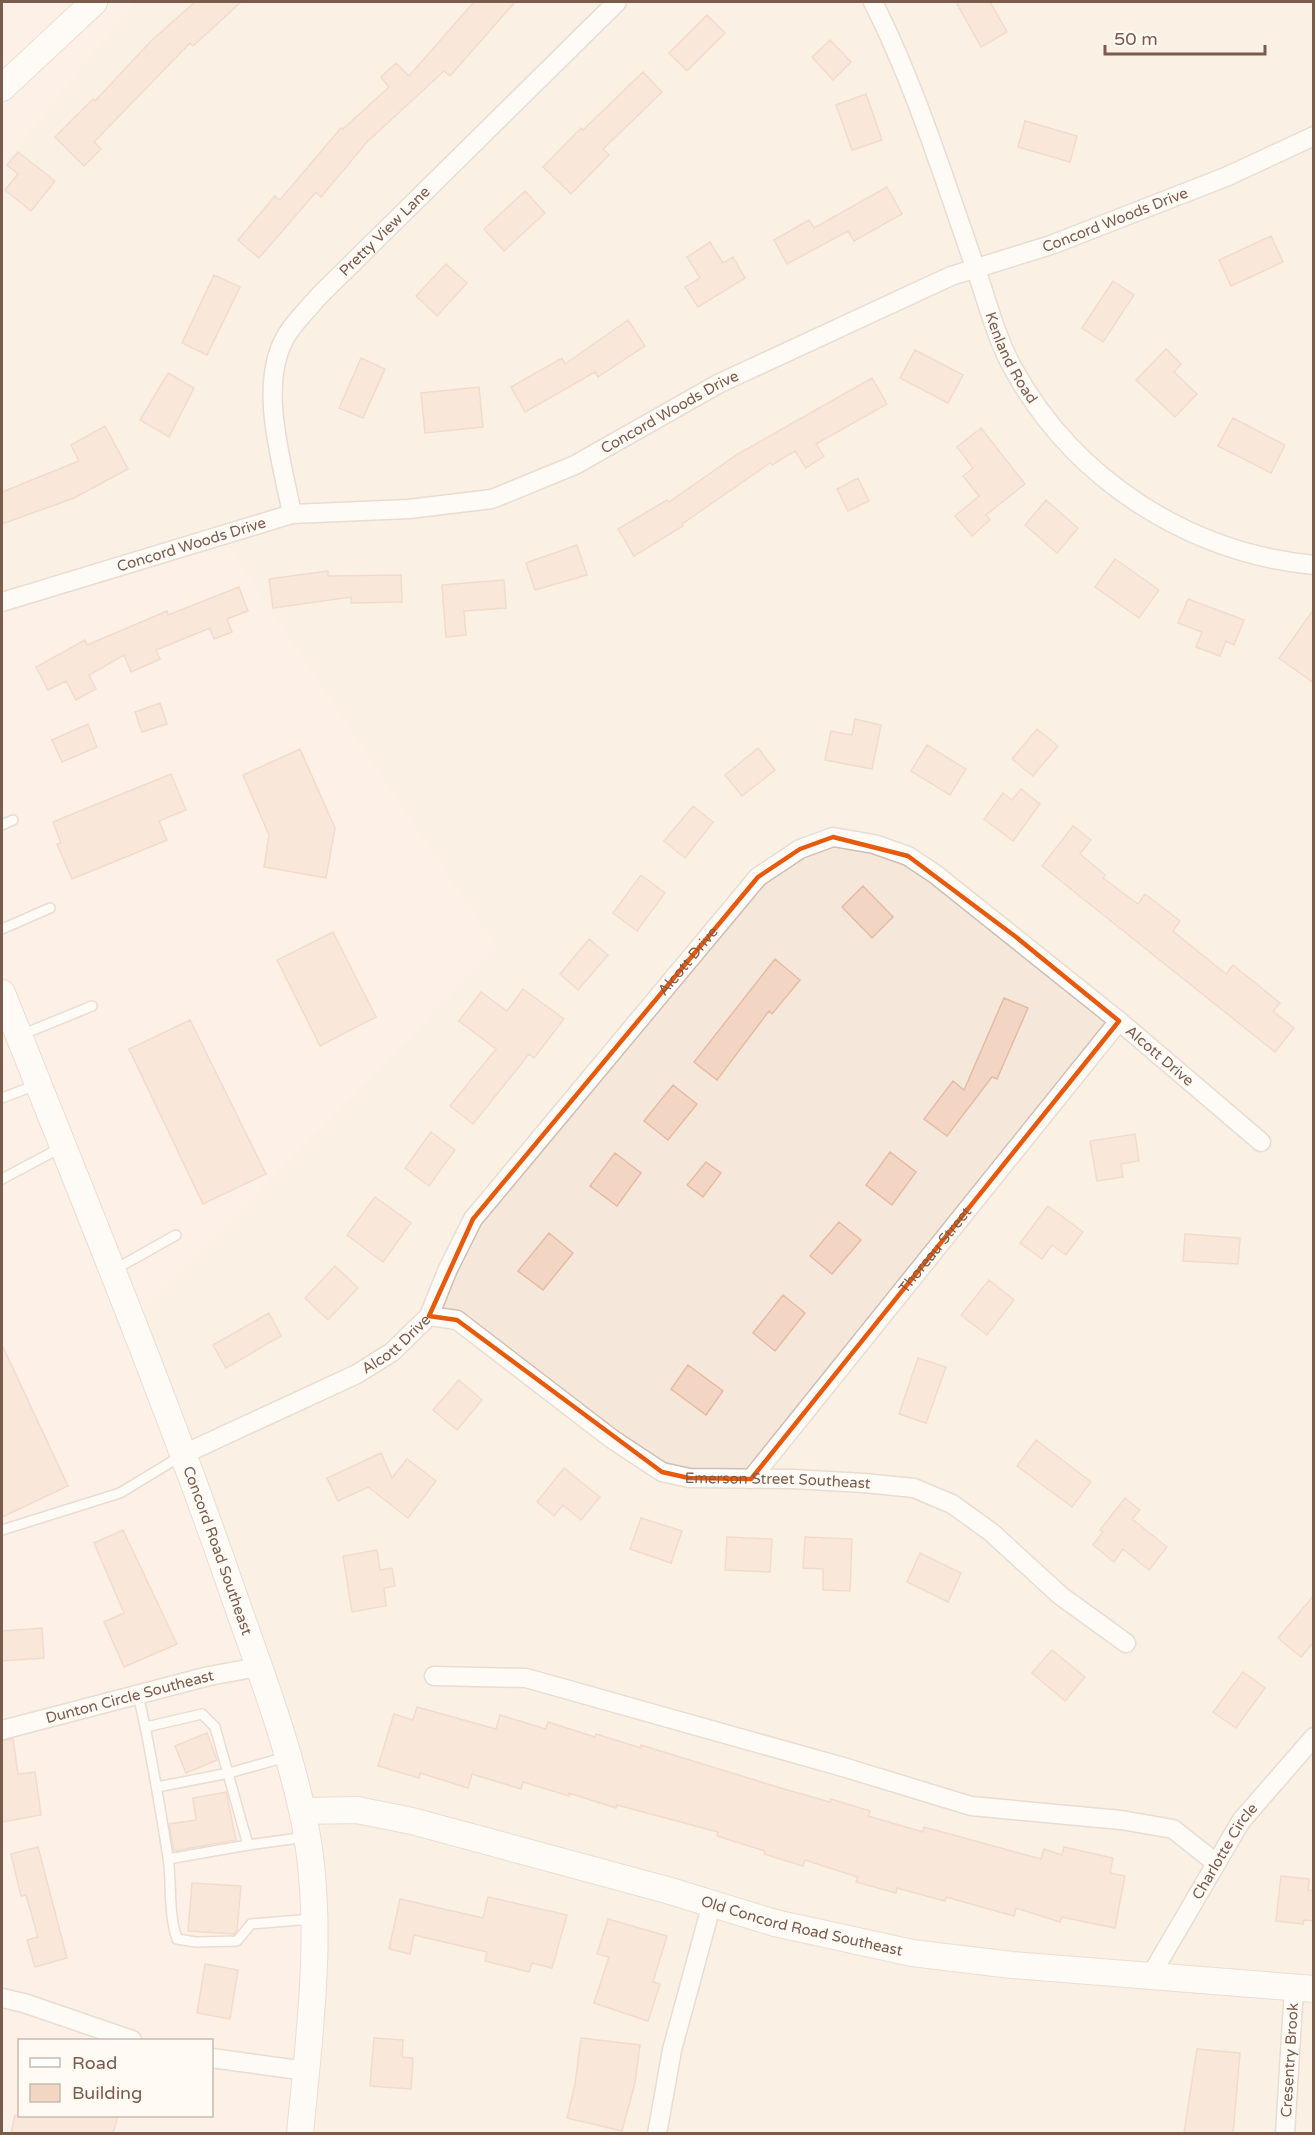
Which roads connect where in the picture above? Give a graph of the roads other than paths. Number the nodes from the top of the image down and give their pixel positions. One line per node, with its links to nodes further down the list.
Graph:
1 (94, 2): 4 (street)
2 (617, 2): 7 (street, Pretty View Lane)
3 (873, 2): 6 (street, Kenland Road)
4 (2, 88)
5 (1314, 136): 6 (street, Concord Woods Drive)
6 (976, 269): 7 (street, Concord Woods Drive); 8 (street, Kenland Road)
7 (292, 514): 9 (street, Concord Woods Drive)
8 (1314, 565)
9 (2, 602)
10 (13, 820): 11 (lane)
11 (2, 825)
12 (50, 908): 13 (lane)
13 (2, 929)
14 (2, 993): 17 (street, Concord Road Southeast)
15 (92, 1005): 17 (lane)
16 (1119, 1021): 20 (street, Alcott Drive); 25 (street, Alcott Drive); 27 (street, Thoreau Street)
17 (18, 1036): 18 (street, Concord Road Southeast)
18 (38, 1084): 19 (lane); 21 (street, Concord Road Southeast)
19 (2, 1098)
20 (1261, 1142)
21 (62, 1147): 22 (lane); 24 (street, Concord Road Southeast)
22 (2, 1179)
23 (176, 1235): 24 (lane)
24 (112, 1271): 26 (street, Concord Road Southeast)
25 (429, 1316): 26 (street, Alcott Drive); 27 (street, Emerson Street Southeast)
26 (184, 1454): 28 (lane); 30 (street, Concord Road Southeast)
27 (751, 1479): 29 (street, Emerson Street Southeast)
28 (2, 1530)
29 (1126, 1643)
30 (258, 1667): 32 (street, Dunton Circle Southeast); 36 (street, Concord Road Southeast)
31 (434, 1676): 42 (street)
32 (138, 1695): 33 (lane); 34 (street, Dunton Circle Southeast)
33 (146, 1727): 37 (lane); 38 (lane)
34 (2, 1730)
35 (1314, 1737): 42 (street, Charlotte Circle)
36 (287, 1757): 37 (lane); 39 (street, Concord Road Southeast)
37 (229, 1773): 38 (lane); 40 (lane)
38 (157, 1787): 41 (lane)
39 (304, 1824): 40 (lane); 43 (street, Old Concord Road Southeast); 44 (street, Concord Road Southeast)
40 (248, 1845): 41 (lane)
41 (168, 1859): 44 (lane)
42 (1216, 1863): 45 (street, Charlotte Circle)
43 (712, 1904): 45 (street, Old Concord Road Southeast); 52 (street)
44 (313, 1919): 50 (street, Concord Road Southeast)
45 (1151, 1975): 46 (street, Old Concord Road Southeast)
46 (1304, 1988): 53 (street, Cresentry Brook)
47 (2, 1998): 48 (street)
48 (129, 2039)
49 (213, 2058): 50 (street)
50 (306, 2071): 51 (street, Concord Road Southeast)
51 (300, 2133)
52 (657, 2133)
53 (1285, 2133)

